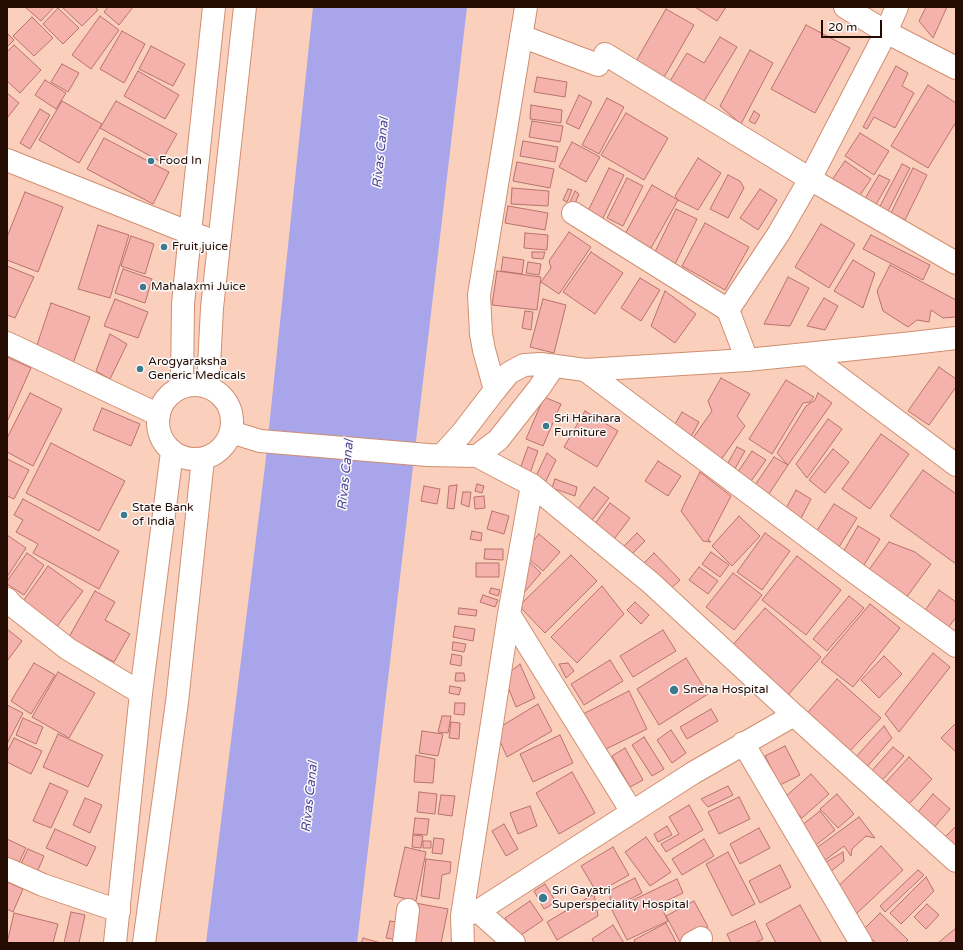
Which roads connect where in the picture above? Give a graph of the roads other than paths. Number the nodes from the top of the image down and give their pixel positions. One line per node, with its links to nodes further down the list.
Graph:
1 (214, 7): 12 (street)
2 (245, 7): 13 (street)
3 (526, 7): 7 (street)
4 (845, 7): 6 (street)
5 (897, 7): 6 (street)
6 (886, 32): 8 (street); 10 (street)
7 (521, 36): 10 (street); 24 (street)
8 (956, 68)
9 (7, 160): 12 (street)
10 (810, 179): 14 (street); 15 (street)
11 (573, 213): 15 (street)
12 (190, 233): 13 (street); 22 (street)
13 (218, 241): 23 (street)
14 (956, 263)
15 (728, 310): 19 (street)
16 (956, 338): 18 (street)
17 (7, 343): 25 (street)
18 (808, 354): 19 (street); 31 (street)
19 (747, 360): 21 (street)
20 (554, 366): 21 (street); 24 (street); 29 (street)
21 (584, 370): 35 (street)
22 (182, 386): 23 (street); 25 (street)
23 (208, 386): 26 (street)
24 (495, 390): 28 (street)
25 (159, 415): 27 (street)
26 (231, 432): 28 (street); 30 (street)
27 (172, 452): 30 (street); 36 (street)
28 (435, 455): 29 (street)
29 (477, 456): 32 (street)
30 (202, 459): 46 (street)
31 (956, 465)
32 (532, 484): 34 (street); 37 (street)
33 (9, 606): 36 (street)
34 (509, 614): 39 (street); 44 (street)
35 (956, 646)
36 (142, 693): 43 (street)
37 (794, 715): 38 (street); 40 (street)
38 (743, 744): 39 (street); 50 (street)
39 (632, 812): 44 (street)
40 (956, 861)
41 (7, 869): 43 (street)
42 (408, 910): 47 (street)
43 (119, 911): 45 (street)
44 (470, 913): 48 (street); 49 (street)
45 (115, 943)
46 (144, 943)
47 (404, 943)
48 (463, 943)
49 (514, 943)
50 (861, 943)

